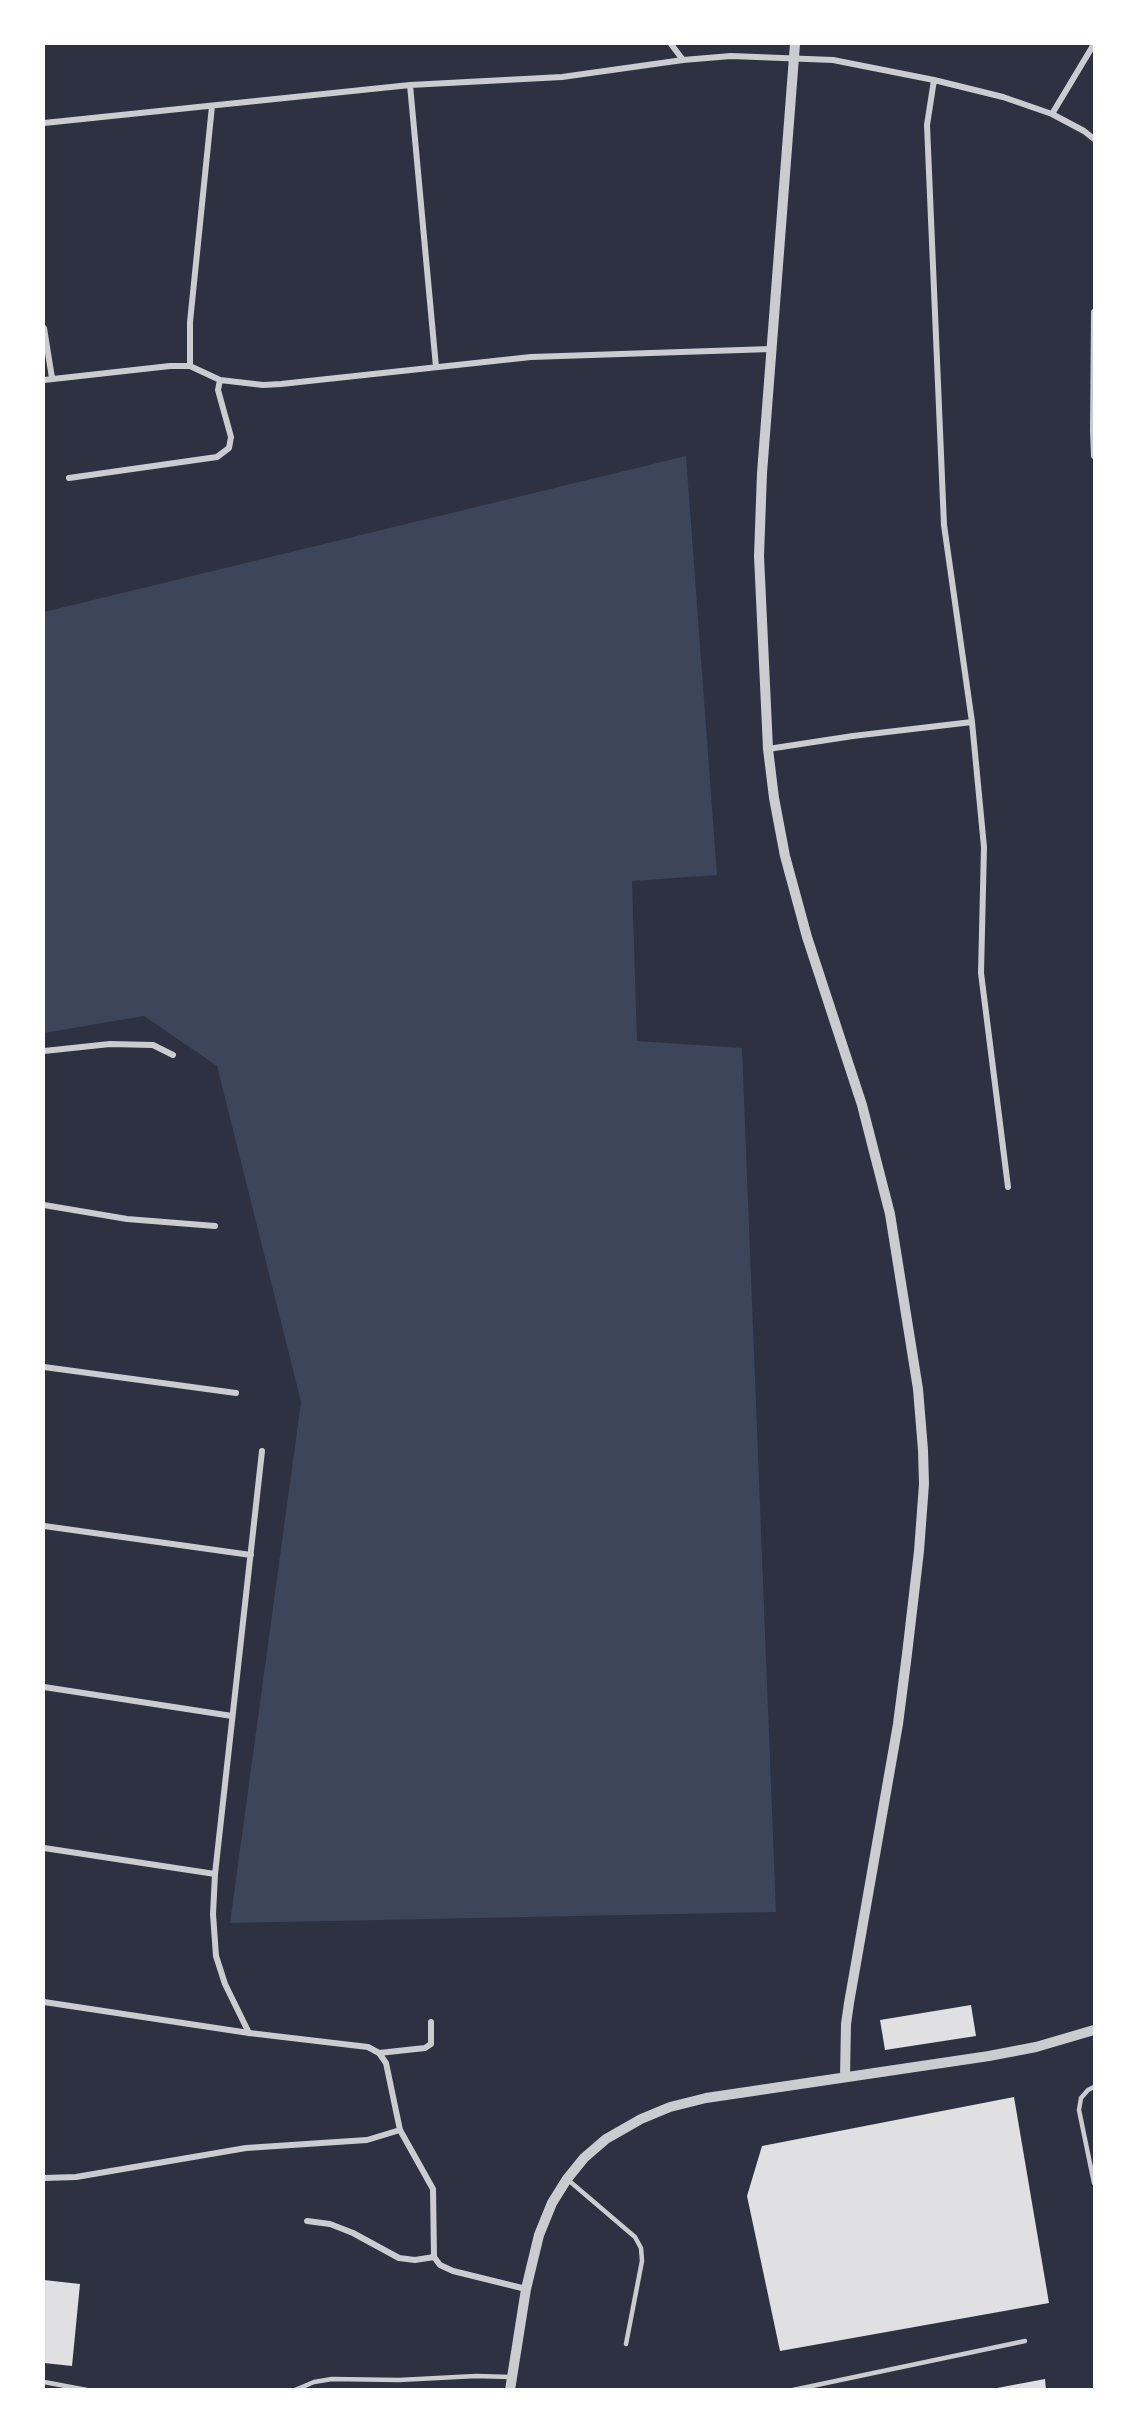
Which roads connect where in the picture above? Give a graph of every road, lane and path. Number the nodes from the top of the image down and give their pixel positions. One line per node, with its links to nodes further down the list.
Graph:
1 (671, 44): 5 (street)
2 (795, 44): 4 (street)
3 (1094, 44): 9 (street)
4 (794, 57): 5 (street); 6 (street); 14 (street)
5 (683, 60): 7 (street)
6 (934, 81): 9 (street); 22 (street)
7 (410, 85): 8 (street); 16 (street)
8 (212, 106): 10 (street); 15 (street)
9 (1052, 114): 11 (street)
10 (44, 123)
11 (1095, 139)
12 (1095, 312): 20 (street)
13 (44, 328): 17 (street)
14 (771, 349): 16 (street); 23 (street)
15 (190, 366): 17 (street); 19 (street)
16 (436, 366): 19 (street)
17 (52, 378): 18 (street)
18 (44, 380)
19 (220, 380): 21 (street)
20 (1095, 456)
21 (69, 478)
22 (972, 722): 23 (street); 26 (street)
23 (768, 749): 43 (street)
24 (44, 1051): 25 (street)
25 (173, 1055)
26 (1008, 1187)
27 (44, 1205): 28 (street)
28 (215, 1226)
29 (44, 1367): 30 (street)
30 (236, 1393)
31 (262, 1451): 33 (street)
32 (44, 1526): 33 (street)
33 (251, 1555): 35 (street)
34 (44, 1687): 35 (street)
35 (232, 1716): 37 (street)
36 (44, 1848): 37 (street)
37 (214, 1874): 41 (street)
38 (44, 2002): 41 (street)
39 (431, 2022): 42 (street)
40 (1095, 2030): 43 (street)
41 (249, 2033): 42 (street)
42 (379, 2053): 45 (street)
43 (845, 2077): 47 (street)
44 (1095, 2087): 48 (lane)
45 (400, 2130): 46 (street); 50 (street)
46 (44, 2178)
47 (567, 2179): 51 (street); 53 (lane)
48 (1095, 2183)
49 (307, 2221): 50 (street)
50 (434, 2257): 51 (street)
51 (526, 2289): 54 (street)
52 (1025, 2341): 59 (lane)
53 (626, 2344)
54 (511, 2377): 57 (lane); 58 (street)
55 (44, 2382): 56 (lane)
56 (87, 2390)
57 (295, 2390)
58 (510, 2390)
59 (793, 2390)

